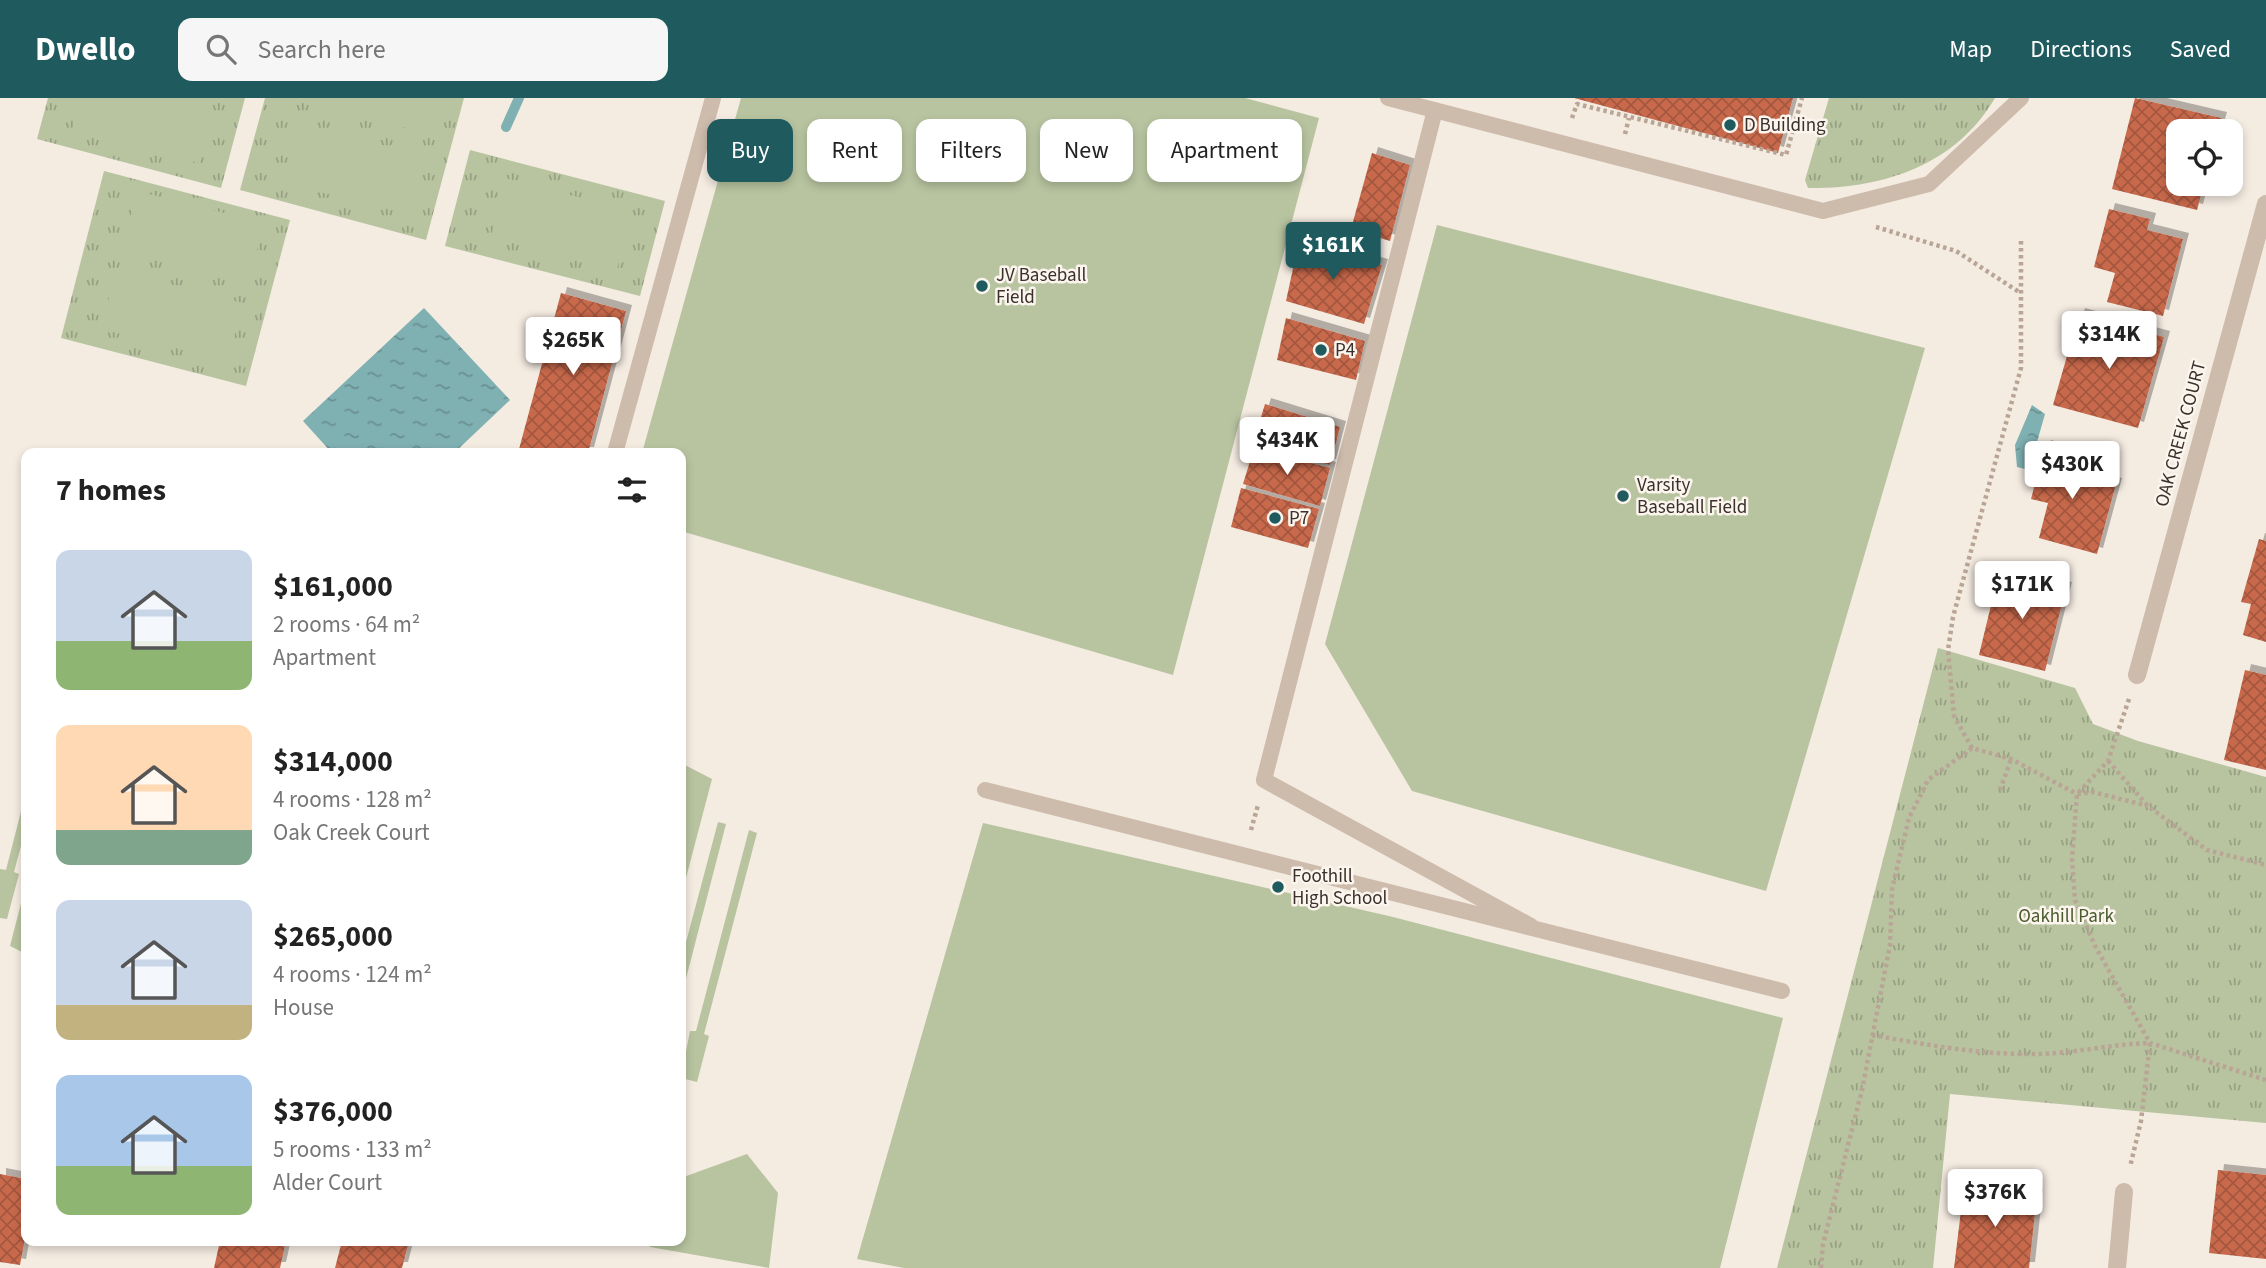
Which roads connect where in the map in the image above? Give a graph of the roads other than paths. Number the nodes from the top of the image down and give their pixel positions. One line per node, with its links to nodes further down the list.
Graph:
1 (713, 98): 6 (lane)
2 (1388, 98): 4 (lane)
3 (2021, 98): 4 (lane)
4 (1434, 110): 9 (lane)
5 (2266, 204): 7 (street, OAK CREEK COURT)
6 (616, 448)
7 (2137, 675)
8 (985, 790): 9 (lane)
9 (1531, 926): 10 (lane)
10 (1782, 991)
11 (2123, 1192): 12 (street)
12 (2117, 1268)

